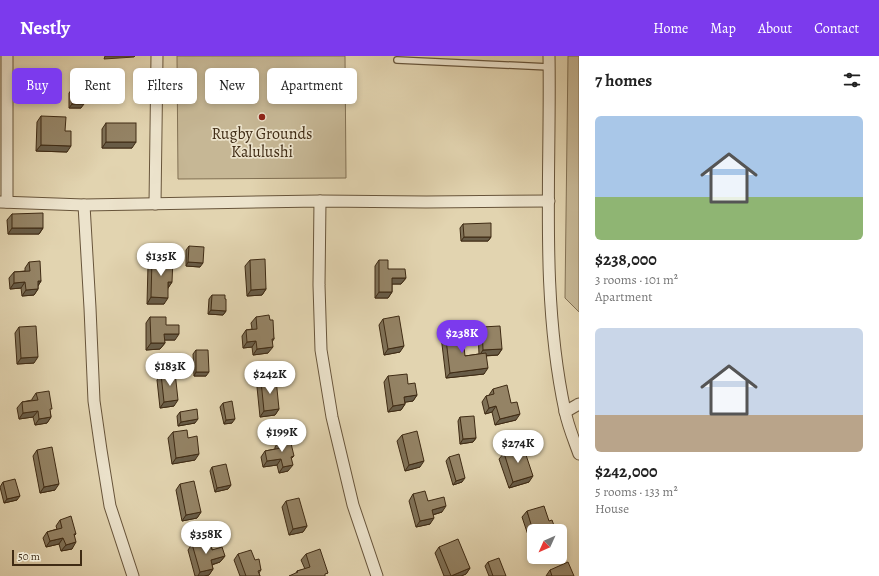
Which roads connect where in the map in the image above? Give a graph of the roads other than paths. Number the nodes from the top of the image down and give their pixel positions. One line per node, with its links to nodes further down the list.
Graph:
1 (7, 56): 7 (street)
2 (156, 56): 8 (street)
3 (397, 60): 4 (lane)
4 (549, 61): 6 (street)
5 (320, 201): 6 (street); 8 (street); 14 (street)
6 (549, 201): 11 (street)
7 (3, 202): 9 (street)
8 (155, 204): 9 (street)
9 (84, 205): 13 (street)
10 (579, 404): 11 (street)
11 (565, 412): 12 (street)
12 (579, 454)
13 (133, 576)
14 (377, 576)

